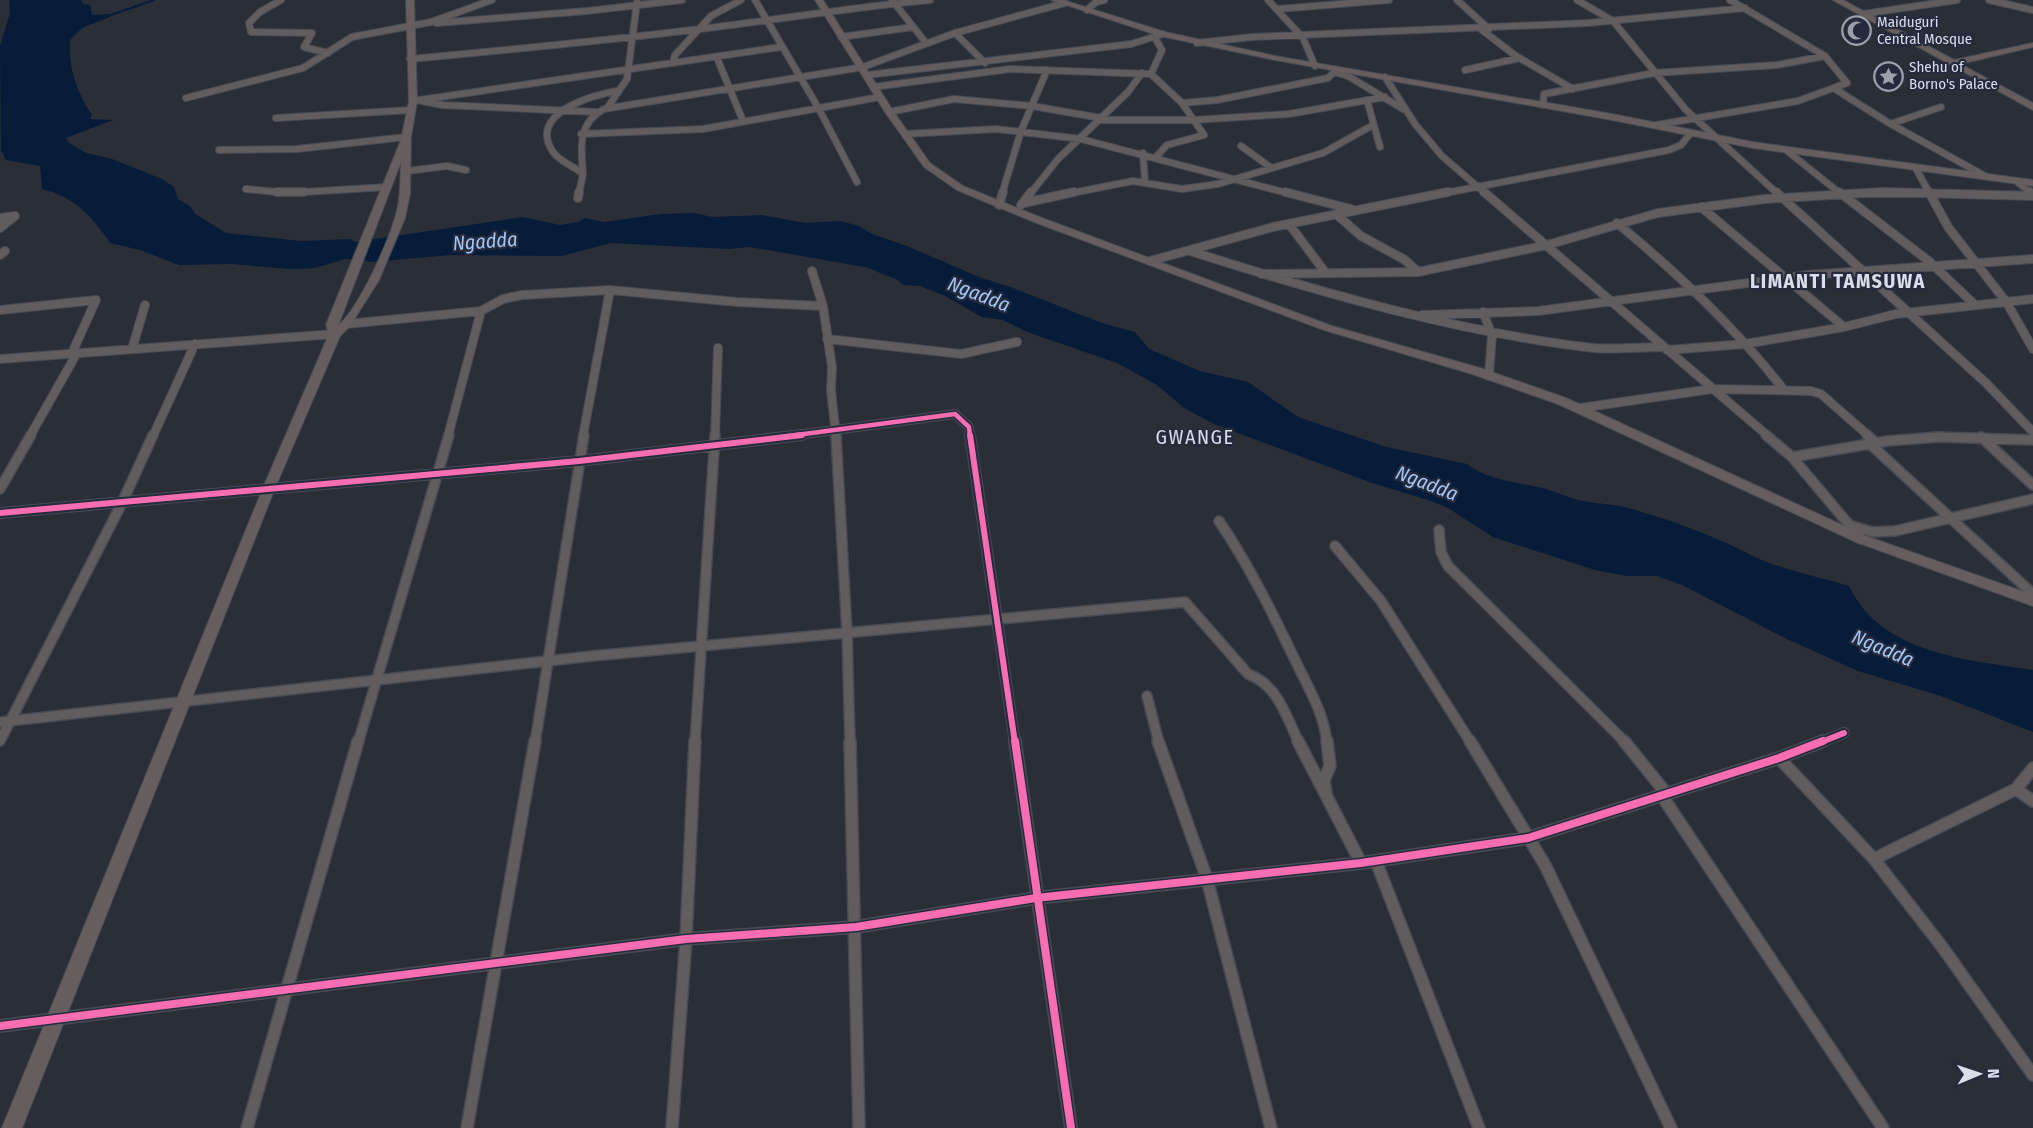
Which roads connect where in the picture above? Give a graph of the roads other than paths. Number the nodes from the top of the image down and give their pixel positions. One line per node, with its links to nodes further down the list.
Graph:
1 (280, 0): 45 (street)
2 (410, 0): 32 (main road)
3 (492, 0): 31 (street)
4 (682, 0): 21 (street)
5 (741, 0): 34 (street)
6 (755, 0): 29 (street)
7 (930, 0): 20 (street)
8 (1104, 0): 19 (street)
9 (1268, 0): 25 (street)
10 (1389, 0): 25 (street)
11 (1457, 0): 35 (street)
12 (1577, 0): 30 (street)
13 (1730, 0): 24 (street)
14 (1837, 0): 28 (main road)
15 (1921, 0): 22 (street)
16 (1956, 0): 22 (street)
17 (1989, 0): 27 (street)
18 (1060, 1): 26 (main road); 36 (street)
19 (1096, 1): 26 (street)
20 (893, 2): 23 (street); 33 (street)
21 (637, 3): 31 (street); 39 (street)
22 (1927, 4): 28 (street)
23 (823, 5): 29 (street); 40 (main road)
24 (1744, 8): 30 (street); 46 (street)
25 (1278, 9): 38 (street)
26 (1088, 10): 37 (main road)
27 (2033, 10)
28 (1863, 14): 52 (main road)
29 (764, 20): 34 (street); 44 (street)
30 (1613, 21): 35 (street); 61 (street)
31 (430, 22): 32 (street)
32 (409, 26): 45 (street); 49 (main road)
33 (913, 27): 40 (street); 41 (street)
34 (702, 29): 39 (street); 51 (street)
35 (1485, 29): 38 (street); 48 (street)
36 (955, 33): 41 (street); 50 (street)
37 (1159, 36): 42 (main road); 50 (street); 62 (street)
38 (1303, 36): 42 (street); 53 (street)
39 (630, 37): 49 (street); 54 (street)
40 (841, 37): 58 (main road)
41 (926, 43): 58 (street)
42 (1197, 43): 53 (main road)
43 (2033, 45): 52 (main road)
44 (781, 47): 47 (street); 63 (street)
45 (328, 53): 70 (street)
46 (1825, 56): 61 (street); 67 (street)
47 (717, 58): 51 (street); 65 (street)
48 (1520, 58): 57 (street); 66 (street)
49 (410, 59): 73 (main road)
50 (983, 60): 58 (street); 59 (street)
51 (673, 63): 54 (street)
52 (1953, 63): 77 (main road)
53 (1315, 66): 56 (main road)
54 (629, 69): 68 (street); 73 (street)
55 (1047, 70): 59 (street); 60 (street); 76 (street)
56 (1334, 70): 64 (main road); 71 (street); 74 (street)
57 (1466, 70)
58 (865, 71): 63 (street); 69 (main road)
59 (989, 71): 69 (street)
60 (1142, 73): 62 (street); 86 (street)
61 (1654, 73): 66 (street); 87 (street)
62 (1151, 74): 74 (street)
63 (800, 77): 65 (street); 80 (street)
64 (1385, 77): 75 (main road); 84 (street)
65 (730, 88): 78 (street); 89 (street)
66 (1573, 89): 75 (street)
67 (1835, 89): 87 (street); 90 (street)
68 (617, 91): 78 (street); 81 (street)
69 (877, 92): 80 (street); 83 (main road)
70 (186, 98)
71 (1385, 98): 72 (street); 84 (street)
72 (1367, 100): 88 (street); 91 (street)
73 (414, 103): 81 (street); 85 (street); 97 (main road)
74 (1182, 103): 88 (street)
75 (1543, 105): 92 (main road)
76 (1032, 106): 83 (street); 86 (street); 93 (street)
77 (2032, 106)
78 (609, 107): 82 (street)
79 (1941, 107): 90 (street)
80 (819, 109): 89 (street); 114 (street)
81 (562, 111): 82 (street); 110 (street)
82 (596, 112): 95 (street)
83 (889, 112): 96 (main road)
84 (1407, 112): 117 (street)
85 (276, 118)
86 (1100, 119): 88 (street); 98 (street)
87 (1695, 119): 92 (street); 99 (street)
88 (1194, 120): 105 (street)
89 (744, 121): 95 (street)
90 (1893, 123): 111 (street)
91 (1373, 125): 101 (street); 106 (street)
92 (1656, 125): 94 (main road)
93 (1021, 131): 96 (street); 98 (street); 125 (street)
94 (1691, 133): 99 (main road); 117 (street)
95 (581, 134): 110 (street)
96 (905, 134): 125 (main road)
97 (406, 137): 102 (street); 109 (main road); 118 (main road)
98 (1080, 139): 104 (street); 126 (street)
99 (1719, 139): 103 (main road); 124 (street)
100 (1241, 146): 106 (street)
101 (1380, 147)
102 (219, 150)
103 (1786, 150): 107 (main road); 121 (street)
104 (1143, 153): 105 (street); 115 (street)
105 (1156, 157): 112 (street)
106 (1270, 167): 112 (street)
107 (1915, 167): 111 (main road); 120 (street)
108 (466, 170): 109 (street)
109 (407, 171): 160 (main road)
110 (583, 174): 123 (street)
111 (1985, 176): 113 (main road)
112 (1237, 178): 115 (street); 128 (street)
113 (2016, 181): 116 (main road); 122 (street)
114 (857, 182)
115 (1145, 183): 126 (street)
116 (2033, 183)
117 (1476, 186): 128 (street); 134 (street)
118 (387, 187): 119 (street); 160 (main road)
119 (246, 189)
120 (1929, 194): 121 (street); 122 (street); 138 (street)
121 (1842, 195): 124 (street); 139 (street)
122 (2033, 195)
123 (578, 198)
124 (1782, 198): 127 (street); 143 (street)
125 (999, 205): 126 (main road)
126 (1019, 207): 137 (main road)
127 (1701, 207): 131 (street); 145 (street)
128 (1353, 210): 129 (street)
129 (1336, 214): 132 (street); 142 (street)
130 (0, 218): 133 (street)
131 (1617, 223): 134 (street); 147 (street)
132 (1289, 224): 135 (street); 141 (street)
133 (0, 228)
134 (1547, 244): 142 (street); 149 (street)
135 (1190, 251): 137 (street); 144 (street)
136 (2033, 260): 138 (street)
137 (1150, 261): 172 (main road)
138 (1978, 263): 139 (street); 150 (street)
139 (1935, 267): 143 (street); 151 (street)
140 (812, 271): 153 (street)
141 (1325, 272): 142 (street); 144 (street)
142 (1419, 272)
143 (1863, 272): 145 (street); 157 (street)
144 (1261, 274): 158 (street)
145 (1785, 278): 147 (street); 159 (street)
146 (609, 290): 153 (street); 155 (street); 183 (street)
147 (1693, 291): 149 (street); 165 (street)
148 (2033, 299): 150 (street)
149 (1613, 303): 156 (street); 167 (street)
150 (2007, 303): 151 (street); 169 (street)
151 (1974, 304): 157 (street)
152 (145, 305): 168 (street)
153 (823, 306): 162 (street)
154 (0, 310): 170 (street)
155 (481, 311): 160 (street); 184 (street)
156 (1483, 312): 158 (street); 161 (street)
157 (1909, 312): 159 (street); 177 (street)
158 (1422, 315): 161 (street)
159 (1844, 327): 165 (street)
160 (341, 329): 164 (street); 186 (main road)
161 (1492, 331): 167 (street); 172 (street)
162 (828, 339): 163 (street); 176 (street)
163 (1017, 342)
164 (195, 344): 168 (street); 189 (street)
165 (1745, 344): 167 (street); 174 (street)
166 (718, 348): 181 (street)
167 (1665, 348): 173 (street)
168 (132, 349): 170 (street)
169 (2033, 349)
170 (75, 353): 171 (street); 187 (street)
171 (0, 359)
172 (1489, 376): 175 (main road)
173 (1712, 389): 174 (street); 175 (street); 182 (street)
174 (1784, 390): 180 (street)
175 (1580, 408): 195 (main road)
176 (836, 431): 181 (street); 199 (street); 200 (street)
177 (2033, 432)
178 (1981, 437): 179 (street); 180 (street); 185 (street)
179 (2033, 441)
180 (1873, 444): 182 (street); 191 (street)
181 (715, 445): 183 (street); 201 (street)
182 (1792, 457): 193 (street)
183 (579, 461): 184 (street); 202 (street)
184 (439, 472): 186 (street); 203 (street)
185 (2033, 485)
186 (270, 488): 189 (street); 205 (main road)
187 (0, 489)
188 (2033, 499): 191 (street)
189 (122, 503): 190 (street); 206 (street)
190 (0, 513)
191 (1952, 516): 193 (street); 197 (street)
192 (1219, 521): 213 (street)
193 (1852, 526): 195 (street)
194 (1439, 530): 212 (street)
195 (1861, 539): 198 (main road)
196 (1335, 546): 215 (street)
197 (2033, 594)
198 (2033, 601)
199 (997, 619): 200 (street); 213 (street); 220 (street)
200 (847, 632): 201 (street); 221 (street)
201 (699, 648): 202 (street); 222 (street)
202 (549, 663): 203 (street); 223 (street)
203 (376, 679): 205 (street); 224 (street)
204 (1148, 696): 219 (street)
205 (183, 702): 206 (street); 225 (main road)
206 (5, 722): 208 (street)
207 (1844, 733): 209 (street)
208 (0, 741)
209 (1779, 758): 212 (street); 216 (street)
210 (2033, 768): 211 (street)
211 (2016, 789): 214 (street); 216 (street)
212 (1666, 793): 215 (street); 237 (street)
213 (1327, 801): 218 (street)
214 (2033, 801)
215 (1528, 838): 217 (street); 236 (street)
216 (1874, 859): 227 (street)
217 (1376, 861): 218 (street); 235 (street)
218 (1361, 863): 219 (street)
219 (1207, 879): 220 (street); 234 (street)
220 (1036, 898): 221 (street); 233 (street)
221 (856, 927): 222 (street); 232 (street)
222 (686, 939): 223 (street); 231 (street)
223 (497, 961): 224 (street); 230 (street)
224 (288, 990): 225 (street); 229 (street)
225 (56, 1020): 226 (street); 228 (main road)
226 (0, 1026)
227 (2033, 1075)
228 (12, 1128)
229 (247, 1128)
230 (467, 1128)
231 (672, 1128)
232 (860, 1128)
233 (1071, 1128)
234 (1271, 1128)
235 (1479, 1128)
236 (1671, 1128)
237 (1883, 1128)

